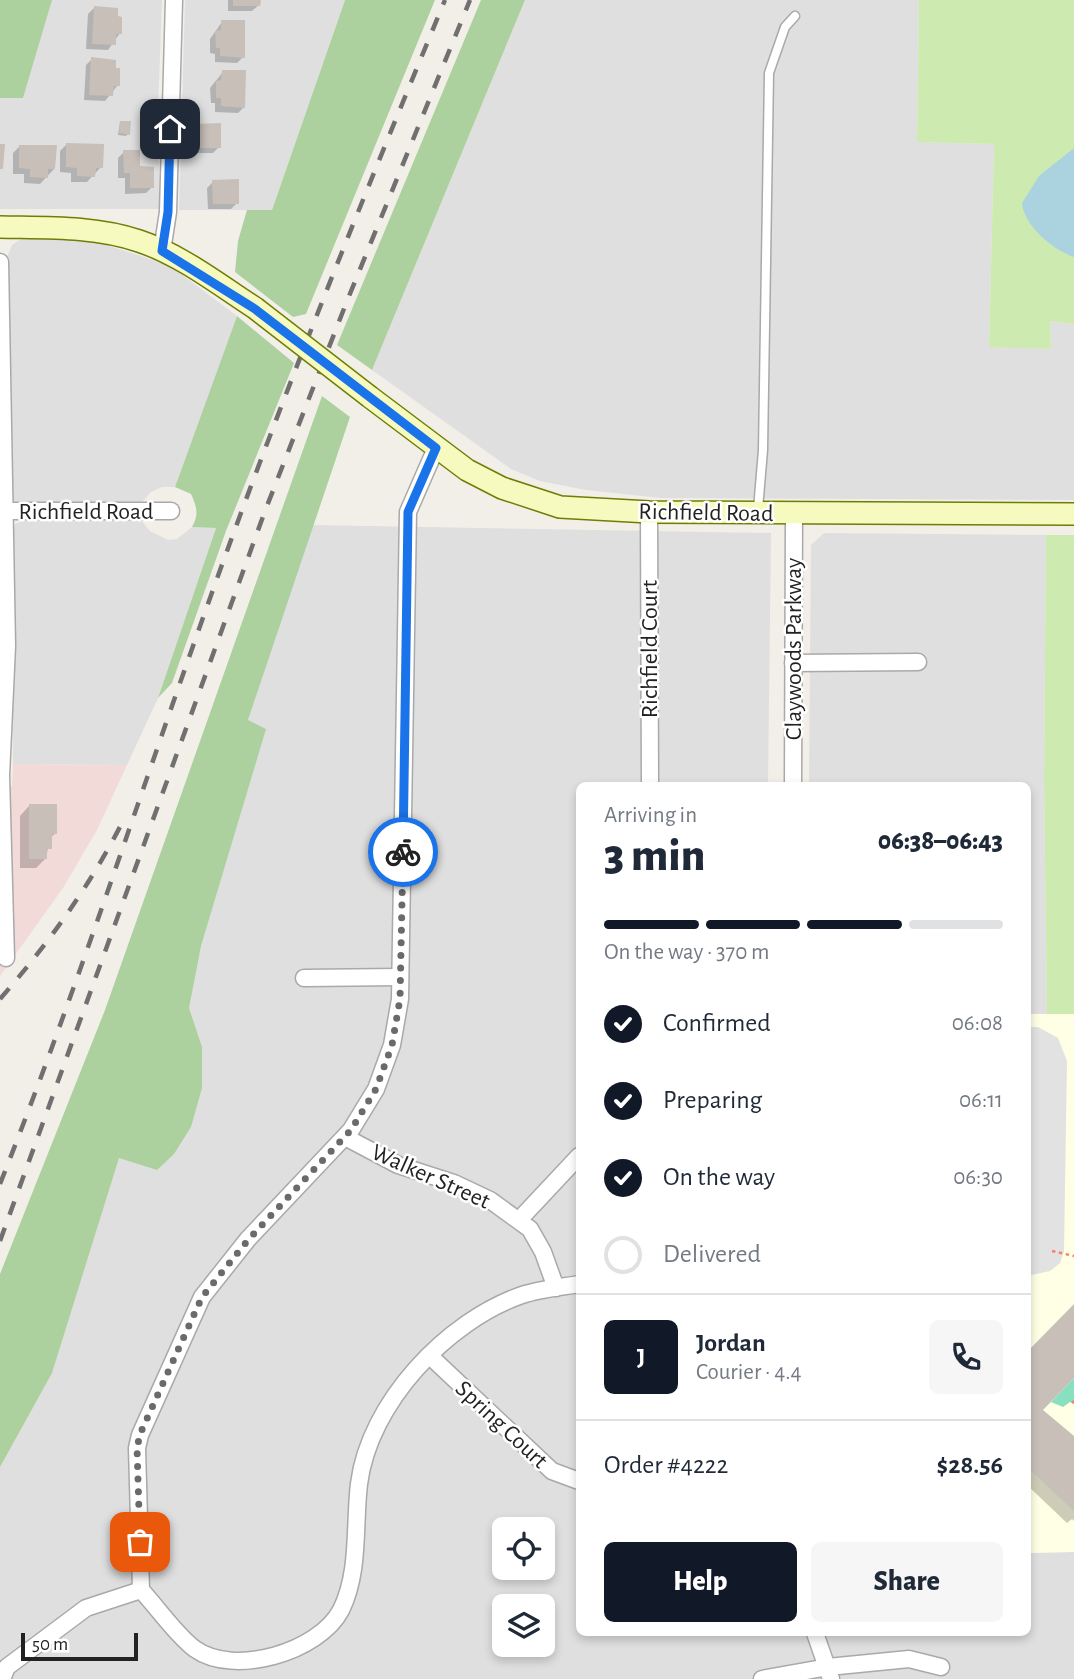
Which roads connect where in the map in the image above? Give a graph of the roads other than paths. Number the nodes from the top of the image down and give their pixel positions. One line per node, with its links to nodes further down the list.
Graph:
1 (174, 0): 4 (street)
2 (795, 16): 11 (lane)
3 (0, 227): 4 (street, Richfield Road)
4 (162, 251): 7 (street, Richfield Road, bridge)
5 (0, 262): 6 (street)
6 (1, 373): 8 (street)
7 (436, 448): 10 (street, Richfield Road); 21 (street)
8 (2, 510): 9 (street, Richfield Road); 14 (street)
9 (171, 511)
10 (649, 512): 11 (street, Richfield Road); 18 (street, Richfield Court)
11 (757, 512): 12 (street, Richfield Road)
12 (794, 513): 13 (street, Richfield Road); 16 (street, Claywoods Parkway)
13 (1074, 514)
14 (4, 646): 17 (street)
15 (918, 662): 16 (street)
16 (793, 663): 19 (street, Claywoods Parkway)
17 (1, 776): 20 (street)
18 (650, 782)
19 (793, 782)
20 (6, 958)
21 (400, 976): 22 (street); 23 (street)
22 (304, 978)
23 (345, 1137): 25 (street, Walker Street); 30 (street)
24 (576, 1159): 25 (street)
25 (519, 1220): 27 (street, Walker Street)
26 (576, 1285): 27 (street)
27 (556, 1288): 28 (street)
28 (431, 1357): 29 (street, Spring Court); 30 (street)
29 (576, 1480)
30 (141, 1590): 34 (street)
31 (816, 1636): 33 (street)
32 (941, 1667): 33 (street)
33 (830, 1673): 35 (street)
34 (2, 1679)
35 (762, 1679)

